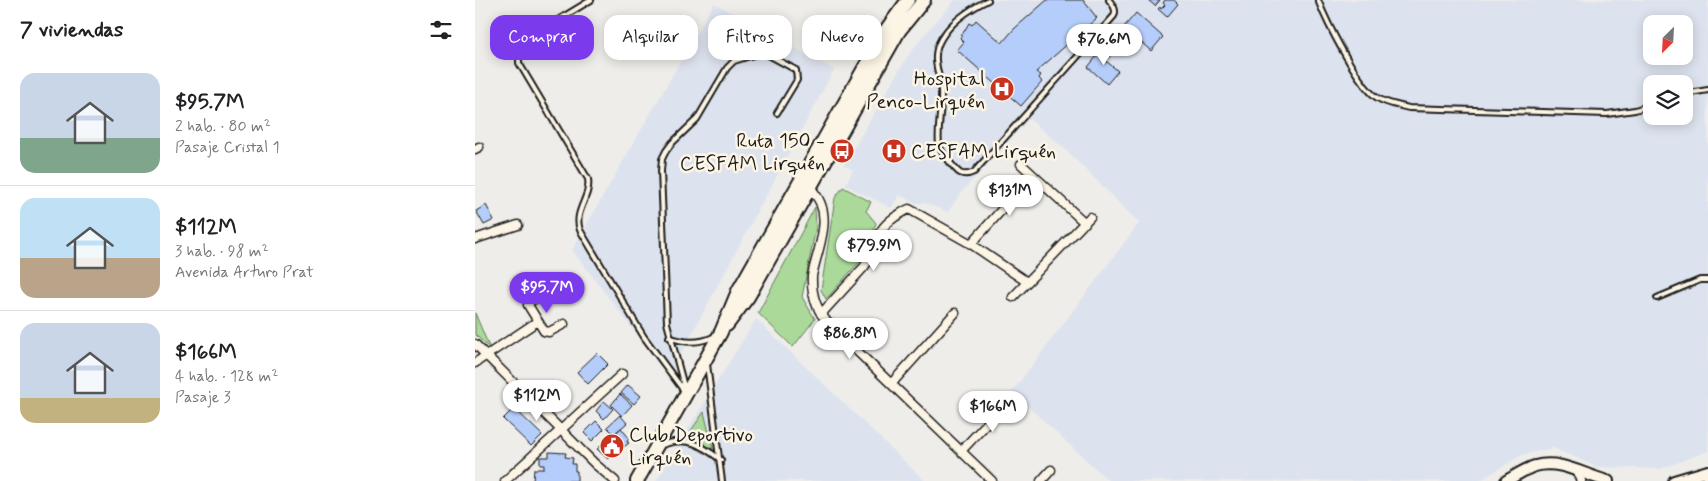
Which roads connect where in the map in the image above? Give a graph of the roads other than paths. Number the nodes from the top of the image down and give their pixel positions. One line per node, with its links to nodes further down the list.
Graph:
1 (591, 0): 34 (lane)
2 (908, 0): 26 (main road)
3 (924, 0): 13 (main road)
4 (988, 0): 5 (lane)
5 (1109, 0)
6 (1318, 0): 9 (lane)
7 (1708, 90): 8 (lane)
8 (1693, 92)
9 (1643, 108)
10 (777, 113): 27 (lane)
11 (1021, 164): 12 (street)
12 (1033, 175): 16 (street); 18 (street)
13 (810, 188): 23 (street); 26 (main road)
14 (518, 225): 15 (street)
15 (475, 239)
16 (971, 244): 18 (street); 23 (street)
17 (1708, 280): 21 (lane)
18 (1027, 282): 20 (street)
19 (543, 294): 24 (street)
20 (1013, 297)
21 (1657, 298)
22 (955, 313): 33 (street)
23 (821, 314): 33 (street)
24 (538, 321): 25 (street); 29 (street)
25 (564, 324)
26 (721, 332): 27 (lane); 30 (main road)
27 (669, 336): 34 (lane)
28 (475, 344): 29 (street)
29 (486, 356): 31 (street); 36 (street)
30 (706, 358): 34 (main road); 39 (lane)
31 (475, 363)
32 (622, 374): 36 (street)
33 (891, 384): 38 (street)
34 (686, 394): 37 (main road)
35 (1009, 400): 38 (street)
36 (561, 430): 43 (street); 44 (street)
37 (655, 449): 39 (lane); 45 (main road)
38 (961, 451): 47 (street)
39 (721, 460): 46 (lane)
40 (1051, 470): 48 (street)
41 (1575, 470): 49 (street); 50 (street); 51 (street)
42 (1708, 471): 52 (street); 53 (street)
43 (505, 481)
44 (615, 481)
45 (637, 481)
46 (722, 481)
47 (992, 481)
48 (1041, 481)
49 (1506, 481)
50 (1581, 481)
51 (1608, 481)
52 (1674, 481)
53 (1707, 481)

